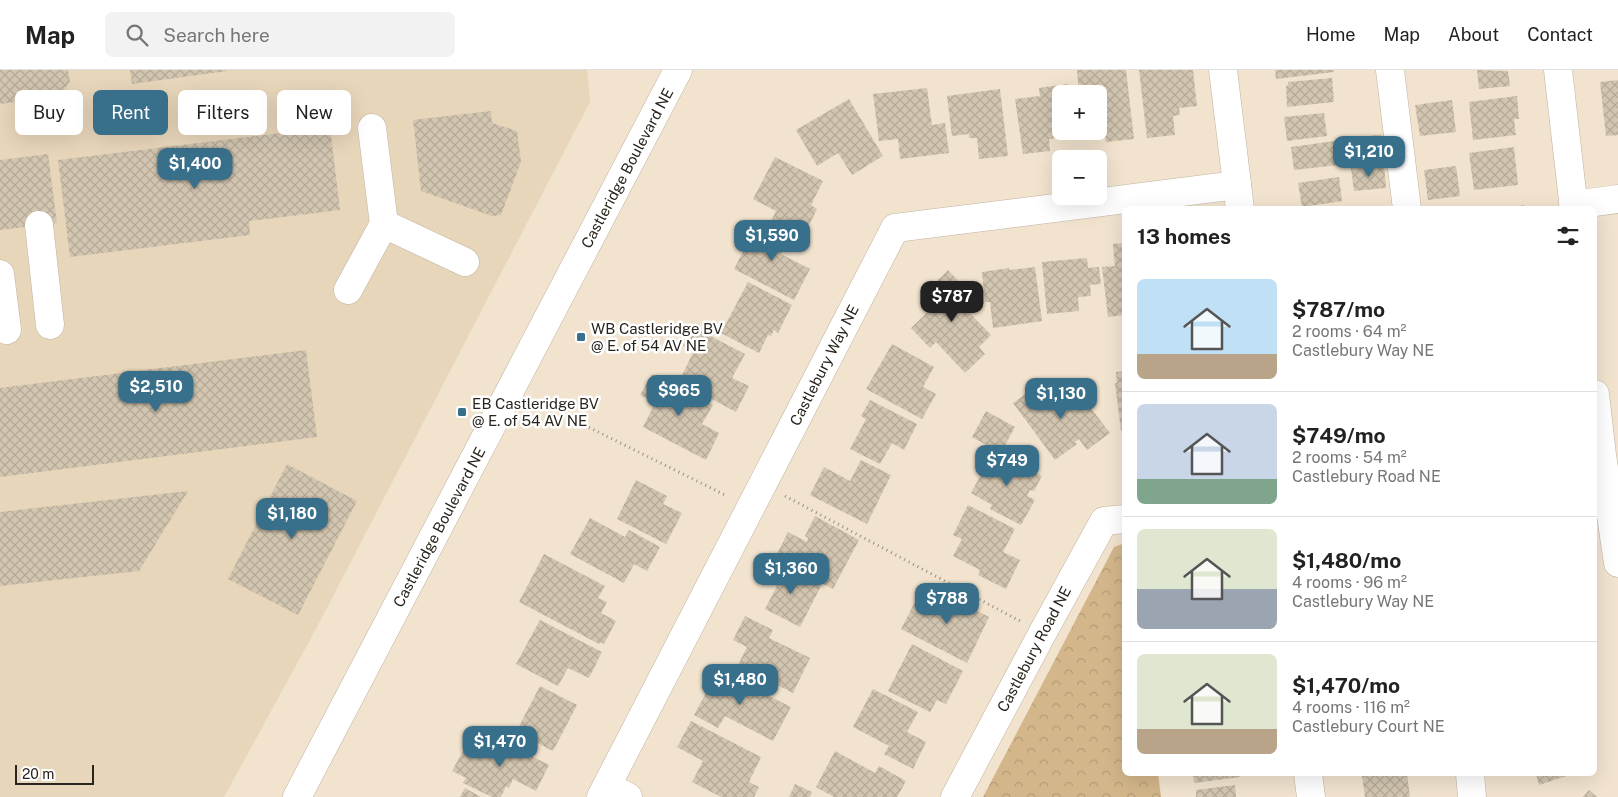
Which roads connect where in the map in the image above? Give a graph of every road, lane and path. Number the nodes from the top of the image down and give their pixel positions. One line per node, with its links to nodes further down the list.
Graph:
1 (678, 70): 30 (street, Castleridge Boulevard NE)
2 (1223, 70): 6 (street)
3 (1390, 70): 9 (street)
4 (1558, 70): 10 (street)
5 (372, 128): 13 (street)
6 (1239, 197): 8 (street, Castlebury Way NE)
7 (1618, 199): 11 (street)
8 (1139, 206)
9 (1407, 206)
10 (1573, 206)
11 (1579, 206)
12 (1122, 208): 23 (street, Castlebury Way NE)
13 (384, 224): 15 (street); 17 (street)
14 (39, 225): 18 (street)
15 (465, 262)
16 (0, 274): 19 (street)
17 (348, 290)
18 (50, 325)
19 (7, 330)
20 (562, 414): 23 (path)
21 (1597, 425): 22 (street)
22 (1599, 456): 25 (street)
23 (756, 496): 26 (path); 29 (street, Castlebury Way NE)
24 (1122, 519): 26 (street, Castlebury Road NE)
25 (1618, 563)
26 (1042, 632): 31 (street, Castlebury Road NE)
27 (1308, 776): 32 (street)
28 (1470, 776): 33 (street)
29 (612, 793)
30 (297, 797)
31 (955, 797)
32 (1311, 797)
33 (1472, 797)

